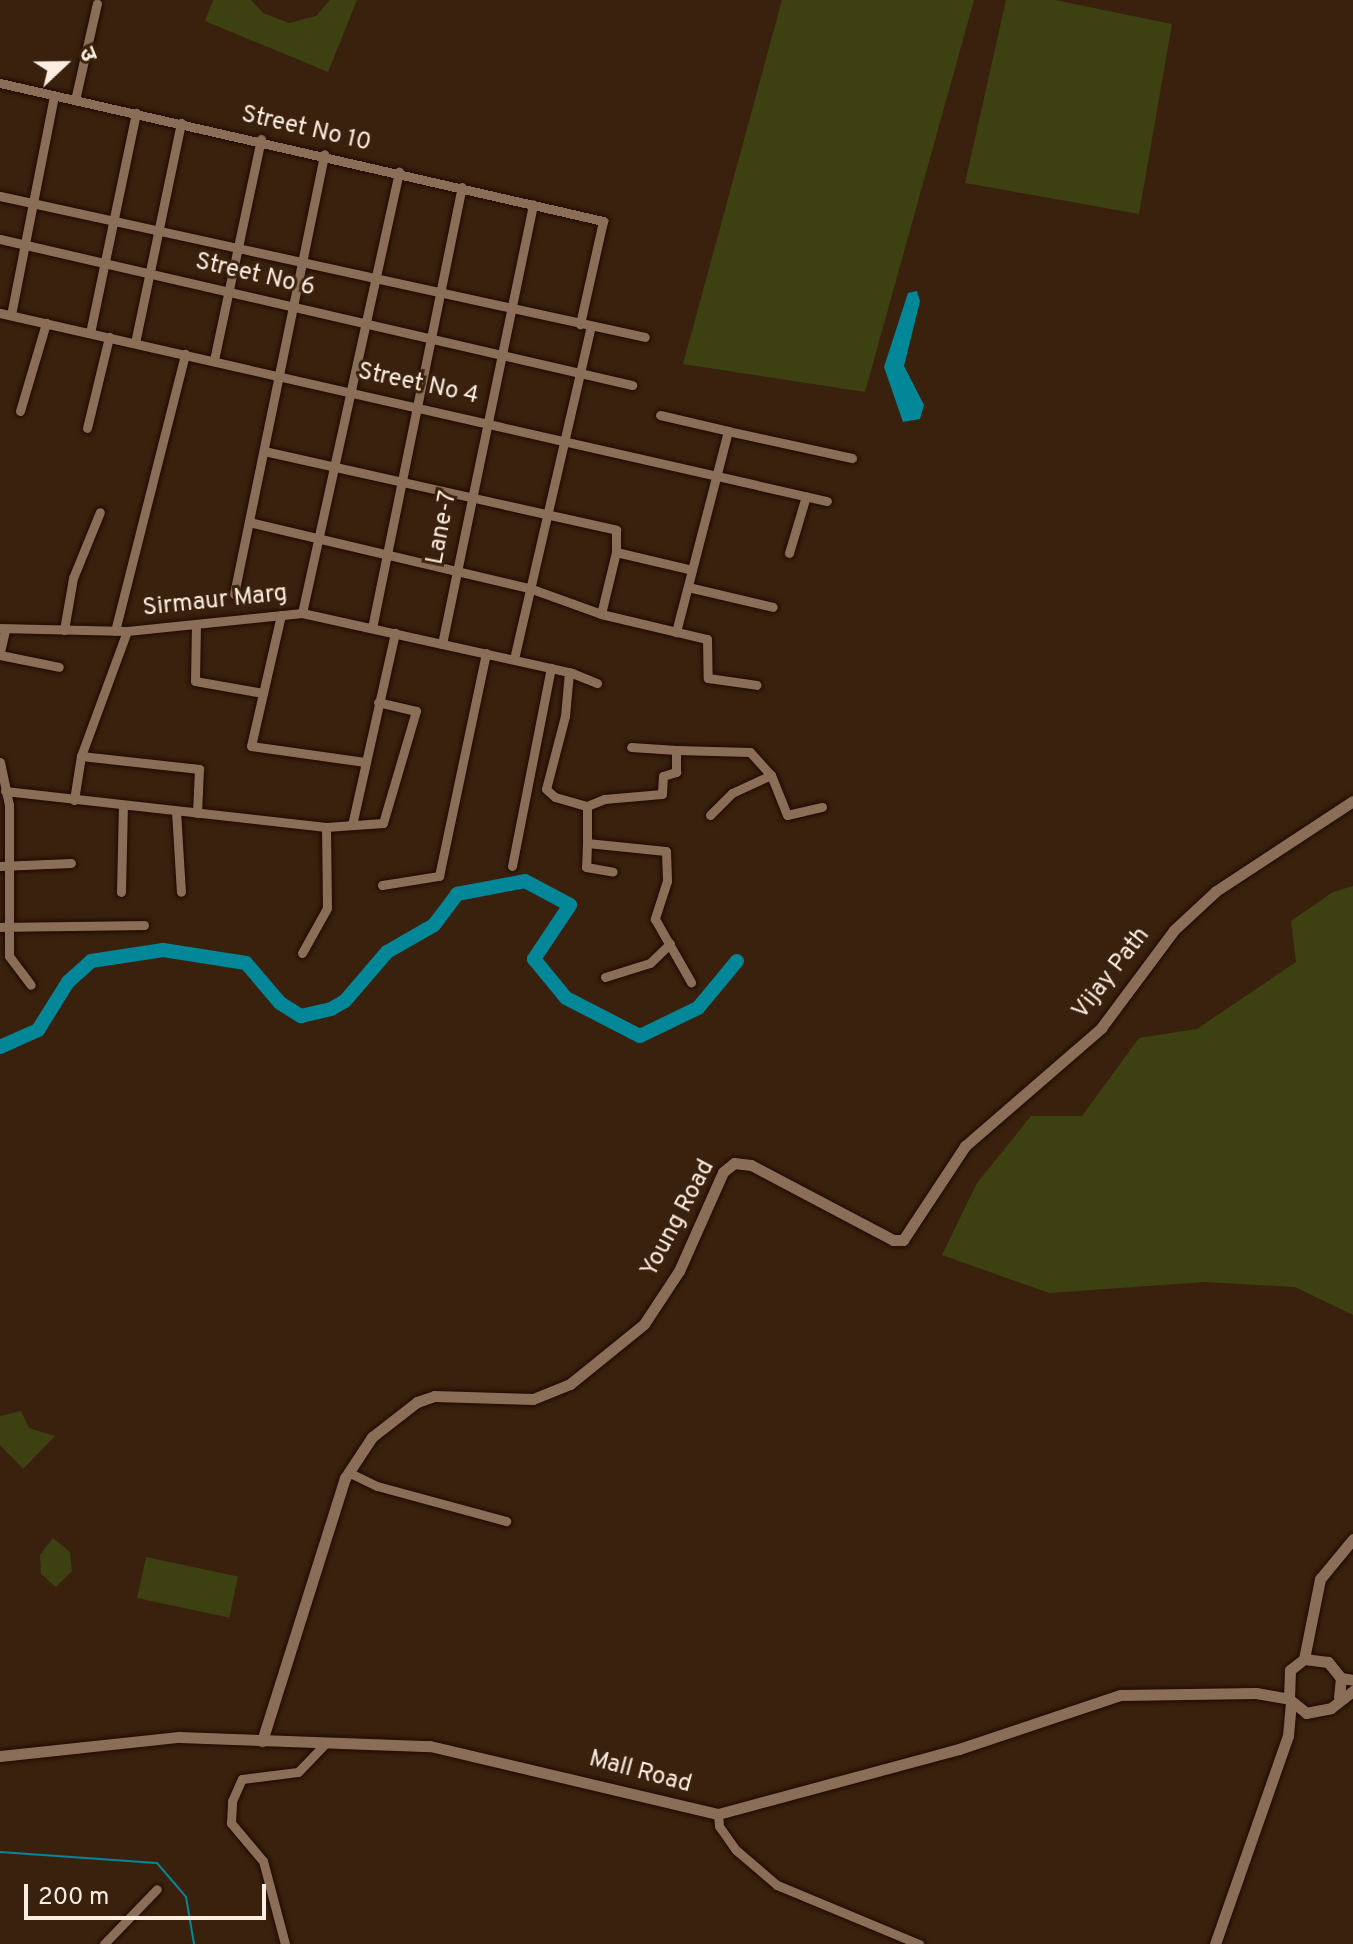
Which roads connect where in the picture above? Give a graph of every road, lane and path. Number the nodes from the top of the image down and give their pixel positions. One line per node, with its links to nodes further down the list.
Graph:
1 (97, 3): 4 (street)
2 (0, 83): 3 (street, Street No 10)
3 (54, 96): 4 (street, Street No 10); 12 (street)
4 (75, 100): 5 (street, Street No 10)
5 (136, 113): 6 (street, Street No 10); 14 (street)
6 (181, 123): 7 (street, Street No 10); 15 (street)
7 (261, 139): 8 (street, Street No 10); 18 (street)
8 (324, 154): 9 (street, Street No 10); 20 (street)
9 (399, 172): 10 (street, Street No 10); 22 (street)
10 (462, 187): 13 (street, Street No 10); 24 (street)
11 (0, 196): 12 (street)
12 (36, 202): 14 (street); 17 (street)
13 (533, 204): 26 (street, Lane-7); 31 (street, Street No 10)
14 (118, 219): 15 (street); 19 (street)
15 (160, 229): 18 (street); 21 (street)
16 (0, 239): 17 (street, Street No 6)
17 (26, 245): 19 (street, Street No 6); 28 (street)
18 (237, 247): 20 (street); 23 (street)
19 (106, 263): 21 (street, Street No 6); 32 (street)
20 (305, 263): 22 (street); 25 (street)
21 (150, 273): 23 (street, Street No 6); 36 (street)
22 (376, 279): 24 (street); 29 (street)
23 (229, 291): 25 (street, Street No 6); 39 (street)
24 (440, 292): 26 (street); 35 (street)
25 (296, 306): 29 (street, Street No 6); 41 (street)
26 (510, 308): 31 (street); 38 (street, Lane-7)
27 (0, 313): 28 (street, Street No 4)
28 (11, 315): 30 (street, Street No 4)
29 (366, 322): 35 (street, Street No 6); 43 (street)
30 (46, 323): 32 (street, Street No 4); 45 (street)
31 (585, 325): 34 (street); 40 (street)
32 (90, 333): 33 (street, Street No 4)
33 (109, 337): 36 (street, Street No 4); 48 (street)
34 (645, 337)
35 (430, 339): 38 (street, Street No 6); 44 (street)
36 (135, 343): 37 (street, Street No 4)
37 (185, 354): 39 (street, Street No 4); 79 (street)
38 (500, 354): 40 (street, Street No 6); 47 (street, Lane-7)
39 (214, 360): 41 (street, Street No 4)
40 (580, 373): 42 (street, Street No 6); 50 (street)
41 (279, 375): 43 (street, Street No 4); 51 (street)
42 (632, 385)
43 (351, 391): 44 (street, Street No 4); 53 (street)
44 (417, 405): 47 (street, Street No 4); 55 (street)
45 (20, 411)
46 (660, 415): 49 (street)
47 (485, 420): 50 (street, Street No 4); 56 (street, Lane-7)
48 (87, 428)
49 (728, 431): 52 (street); 54 (street)
50 (565, 438): 54 (street, Street No 4); 60 (street)
51 (264, 451): 53 (street); 61 (street)
52 (852, 458)
53 (335, 467): 55 (street); 62 (street)
54 (715, 476): 57 (street, Street No 4); 67 (street)
55 (402, 482): 56 (street); 65 (street)
56 (470, 496): 60 (street); 66 (street, Lane-7)
57 (806, 496): 58 (street, Street No 4); 64 (street)
58 (827, 501)
59 (100, 512): 78 (street)
60 (548, 513): 63 (street); 69 (street)
61 (249, 522): 62 (street); 70 (street)
62 (318, 538): 65 (street); 72 (street)
63 (616, 552): 67 (street); 73 (street)
64 (789, 553)
65 (387, 555): 66 (street); 76 (street)
66 (456, 570): 69 (street); 83 (street, Lane-7)
67 (692, 570): 68 (street)
68 (688, 587): 71 (street); 81 (street)
69 (532, 589): 73 (street); 86 (street)
70 (234, 594)
71 (773, 607)
72 (302, 613): 74 (street, Sirmaur Marg); 76 (street, Sirmaur Marg)
73 (601, 614): 81 (street)
74 (281, 615): 75 (street, Sirmaur Marg); 92 (street)
75 (196, 624): 80 (street, Sirmaur Marg); 92 (street)
76 (372, 628): 82 (street, Sirmaur Marg)
77 (2, 629): 78 (street, Sirmaur Marg); 85 (street)
78 (64, 630): 79 (street, Sirmaur Marg)
79 (115, 631): 80 (street, Sirmaur Marg)
80 (127, 631): 96 (street)
81 (676, 632): 91 (street)
82 (395, 633): 83 (street, Sirmaur Marg); 93 (street)
83 (442, 644): 84 (street, Sirmaur Marg)
84 (486, 653): 86 (street, Sirmaur Marg); 117 (street)
85 (0, 654): 87 (street)
86 (514, 659): 88 (street, Sirmaur Marg)
87 (59, 667)
88 (551, 668): 89 (street, Sirmaur Marg); 115 (street)
89 (570, 672): 90 (street, Sirmaur Marg); 105 (street)
90 (597, 683)
91 (757, 685)
92 (263, 693): 98 (street)
93 (378, 702): 98 (street); 110 (street)
94 (631, 747): 95 (street)
95 (676, 750): 99 (street); 105 (street)
96 (81, 756): 101 (street); 108 (street)
97 (0, 762): 100 (street)
98 (365, 762): 110 (street)
99 (771, 775): 106 (street); 109 (street)
100 (5, 791): 101 (street); 103 (street)
101 (74, 800): 104 (street)
102 (1353, 801): 127 (street, Vijay Path)
103 (4, 805): 114 (street)
104 (123, 805): 107 (street); 118 (street)
105 (587, 806): 112 (street)
106 (822, 807)
107 (176, 811): 108 (street); 119 (street)
108 (197, 813): 111 (street)
109 (710, 815)
110 (352, 825): 111 (street)
111 (326, 827): 123 (street)
112 (587, 843): 116 (street); 122 (street)
113 (71, 863): 114 (street)
114 (5, 866): 121 (street)
115 (512, 866)
116 (613, 872)
117 (382, 885)
118 (121, 892)
119 (181, 892)
120 (144, 925): 121 (street)
121 (5, 926): 126 (street)
122 (670, 944): 124 (street); 125 (street)
123 (302, 953)
124 (605, 977)
125 (691, 982)
126 (31, 985)
127 (903, 1240): 128 (street, Young Road)
128 (348, 1472): 129 (street); 142 (street, Young Road)
129 (506, 1521)
130 (1353, 1539): 131 (street)
131 (1311, 1626): 132 (street); 133 (street)
132 (1318, 1658): 133 (street); 135 (street)
133 (1304, 1659): 134 (street)
134 (1286, 1679): 137 (street); 139 (street)
135 (1347, 1679): 138 (street)
136 (1353, 1691): 138 (street)
137 (1256, 1693): 139 (street); 145 (street, Mall Road)
138 (1339, 1697): 140 (street)
139 (1290, 1700): 140 (street); 141 (street)
140 (1306, 1713): 141 (street)
141 (1288, 1736): 150 (street)
142 (262, 1741): 143 (street, Mall Road); 144 (street, Mall Road)
143 (326, 1743): 145 (street, Mall Road); 148 (street)
144 (0, 1756)
145 (718, 1814): 149 (street)
146 (157, 1889): 147 (street)
147 (104, 1944)
148 (285, 1944)
149 (919, 1944)
150 (1215, 1944)

